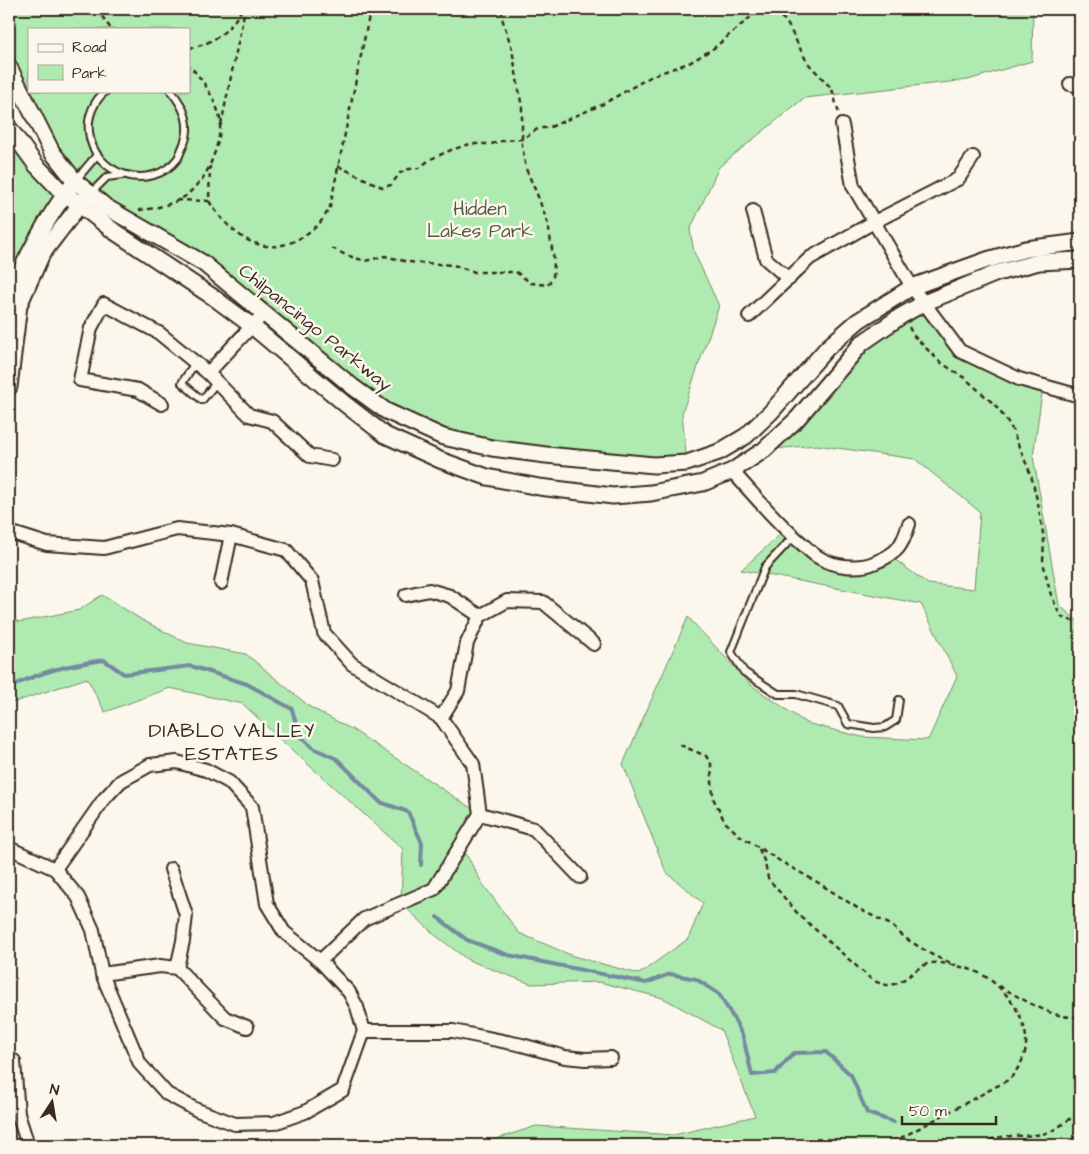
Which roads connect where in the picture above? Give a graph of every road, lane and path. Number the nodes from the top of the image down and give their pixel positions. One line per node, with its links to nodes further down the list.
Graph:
1 (98, 9): 7 (path)
2 (244, 9): 8 (path); 14 (path)
3 (368, 9): 19 (path)
4 (502, 9): 15 (path)
5 (759, 9): 6 (path); 15 (path)
6 (775, 10): 12 (path)
7 (110, 28)
8 (190, 48)
9 (9, 67): 21 (street, Chilpancingo Parkway)
10 (105, 92): 16 (lane)
11 (172, 92): 20 (lane)
12 (842, 124): 28 (street)
13 (9, 128): 22 (street, Chilpancingo Parkway)
14 (219, 132)
15 (522, 139): 19 (path); 30 (path)
16 (97, 155): 20 (lane); 21 (lane)
17 (973, 157): 28 (street)
18 (210, 164): 25 (path)
19 (338, 166): 25 (path)
20 (122, 175): 23 (lane)
21 (75, 181): 22 (street); 23 (street, Chilpancingo Parkway)
22 (65, 194): 26 (street, Chilpancingo Parkway); 34 (street)
23 (90, 194): 26 (street); 36 (street, Chilpancingo Parkway)
24 (176, 200): 25 (path)
25 (209, 201)
26 (79, 204): 39 (street, Chilpancingo Parkway); 42 (street)
27 (754, 211): 32 (street)
28 (874, 222): 32 (street); 33 (street)
29 (1080, 242): 33 (street, Chilpancingo Parkway)
30 (332, 248)
31 (1080, 260): 35 (street, Chilpancingo Parkway)
32 (789, 280): 37 (street)
33 (912, 287): 35 (street); 36 (street, Chilpancingo Parkway)
34 (9, 295)
35 (924, 303): 38 (street, Chilpancingo Parkway); 43 (street)
36 (264, 313): 39 (street)
37 (749, 316)
38 (901, 316): 46 (street, Chilpancingo Parkway); 54 (path)
39 (252, 326): 41 (street); 46 (street, Chilpancingo Parkway)
40 (195, 363): 41 (street); 41 (lane); 44 (street)
41 (212, 378): 45 (street)
42 (9, 388)
43 (1080, 396)
44 (162, 404)
45 (332, 460)
46 (732, 470): 50 (street)
47 (909, 524): 50 (street)
48 (9, 532): 49 (street)
49 (231, 535): 51 (street); 57 (street)
50 (793, 537): 56 (lane)
51 (221, 583)
52 (406, 596): 53 (street)
53 (480, 616): 55 (street); 57 (street)
54 (1080, 623)
55 (594, 644)
56 (899, 700)
57 (441, 718): 59 (street)
58 (680, 745): 61 (path)
59 (480, 814): 64 (street); 65 (street)
60 (9, 848): 62 (street)
61 (759, 849): 67 (path); 67 (path)
62 (56, 869): 65 (street); 68 (street)
63 (171, 869): 66 (street)
64 (580, 877)
65 (320, 961): 72 (street)
66 (177, 968): 68 (street); 71 (street)
67 (964, 968): 69 (path)
68 (102, 974): 72 (street)
69 (996, 985): 70 (path); 77 (path)
70 (1080, 1016)
71 (247, 1027)
72 (364, 1031): 73 (street)
73 (611, 1058)
74 (14, 1061): 76 (street)
75 (1080, 1113): 78 (path)
76 (28, 1145)
77 (884, 1145)
78 (982, 1145)

